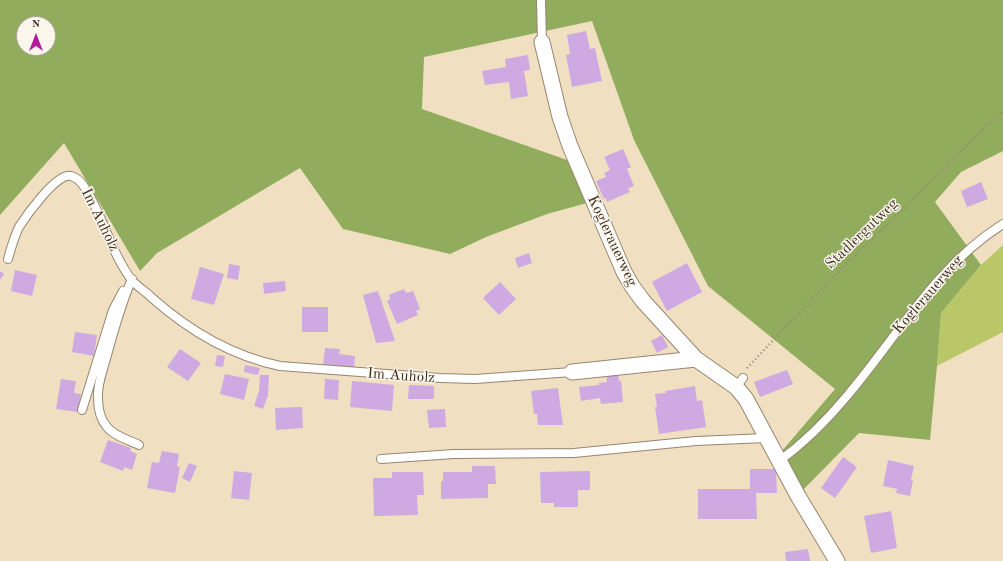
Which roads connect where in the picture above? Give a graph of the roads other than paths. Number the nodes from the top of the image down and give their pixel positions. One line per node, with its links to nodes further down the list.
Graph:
1 (541, 0): 2 (lane, Koglerauerweg)
2 (542, 42): 6 (street, Koglerauerweg)
3 (1003, 224): 12 (lane, Koglerauerweg)
4 (8, 259): 5 (lane, Im Auholz)
5 (132, 280): 7 (lane, Im Auholz); 8 (lane); 10 (lane)
6 (696, 358): 7 (street, Im Auholz); 9 (street, Koglerauerweg)
7 (572, 372)
8 (82, 410)
9 (766, 438): 11 (lane); 12 (street, Koglerauerweg)
10 (138, 445)
11 (381, 459)
12 (779, 461): 13 (street, Koglerauerweg)
13 (837, 561)

